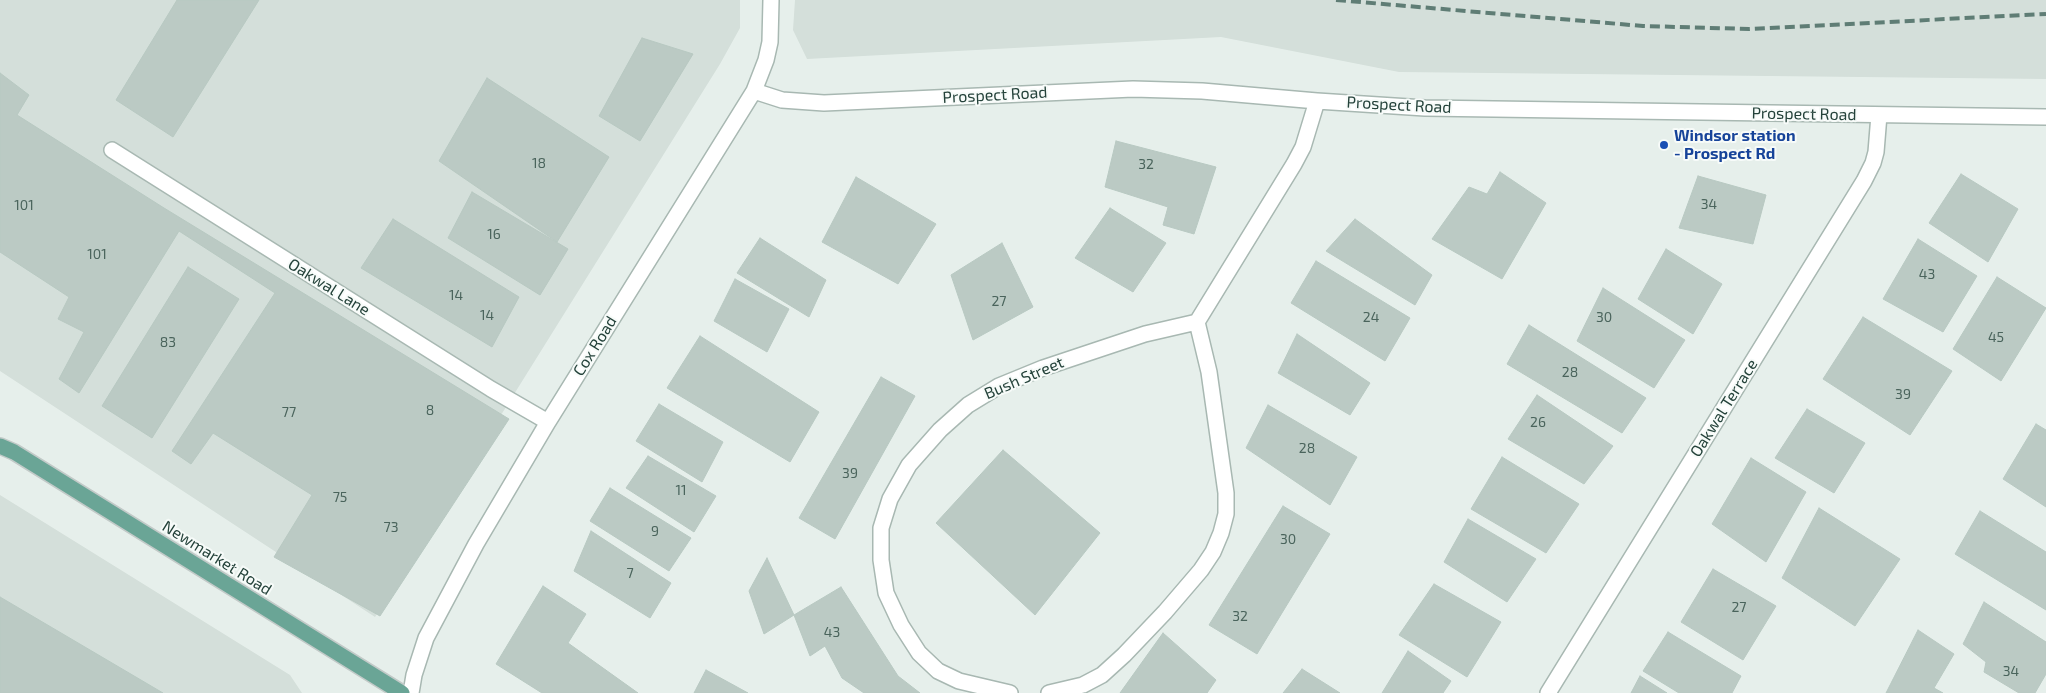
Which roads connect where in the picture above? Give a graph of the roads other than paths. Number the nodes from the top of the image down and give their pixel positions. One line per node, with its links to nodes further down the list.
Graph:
1 (771, 0): 2 (street, Cox Road)
2 (754, 91): 3 (street, Prospect Road); 8 (street, Cox Road)
3 (1317, 101): 4 (street, Prospect Road); 7 (street)
4 (1879, 115): 5 (street, Prospect Road); 15 (street, Oakwal Terrace)
5 (2046, 117)
6 (112, 150): 8 (street, Oakwal Lane)
7 (1197, 322): 13 (street, Bush Street); 14 (street)
8 (548, 422): 12 (street, Cox Road)
9 (0, 437): 10 (main road, Newmarket Road)
10 (7, 449): 11 (main road, Newmarket Road)
11 (402, 693)
12 (411, 693)
13 (1010, 693)
14 (1049, 693)
15 (1548, 693)

